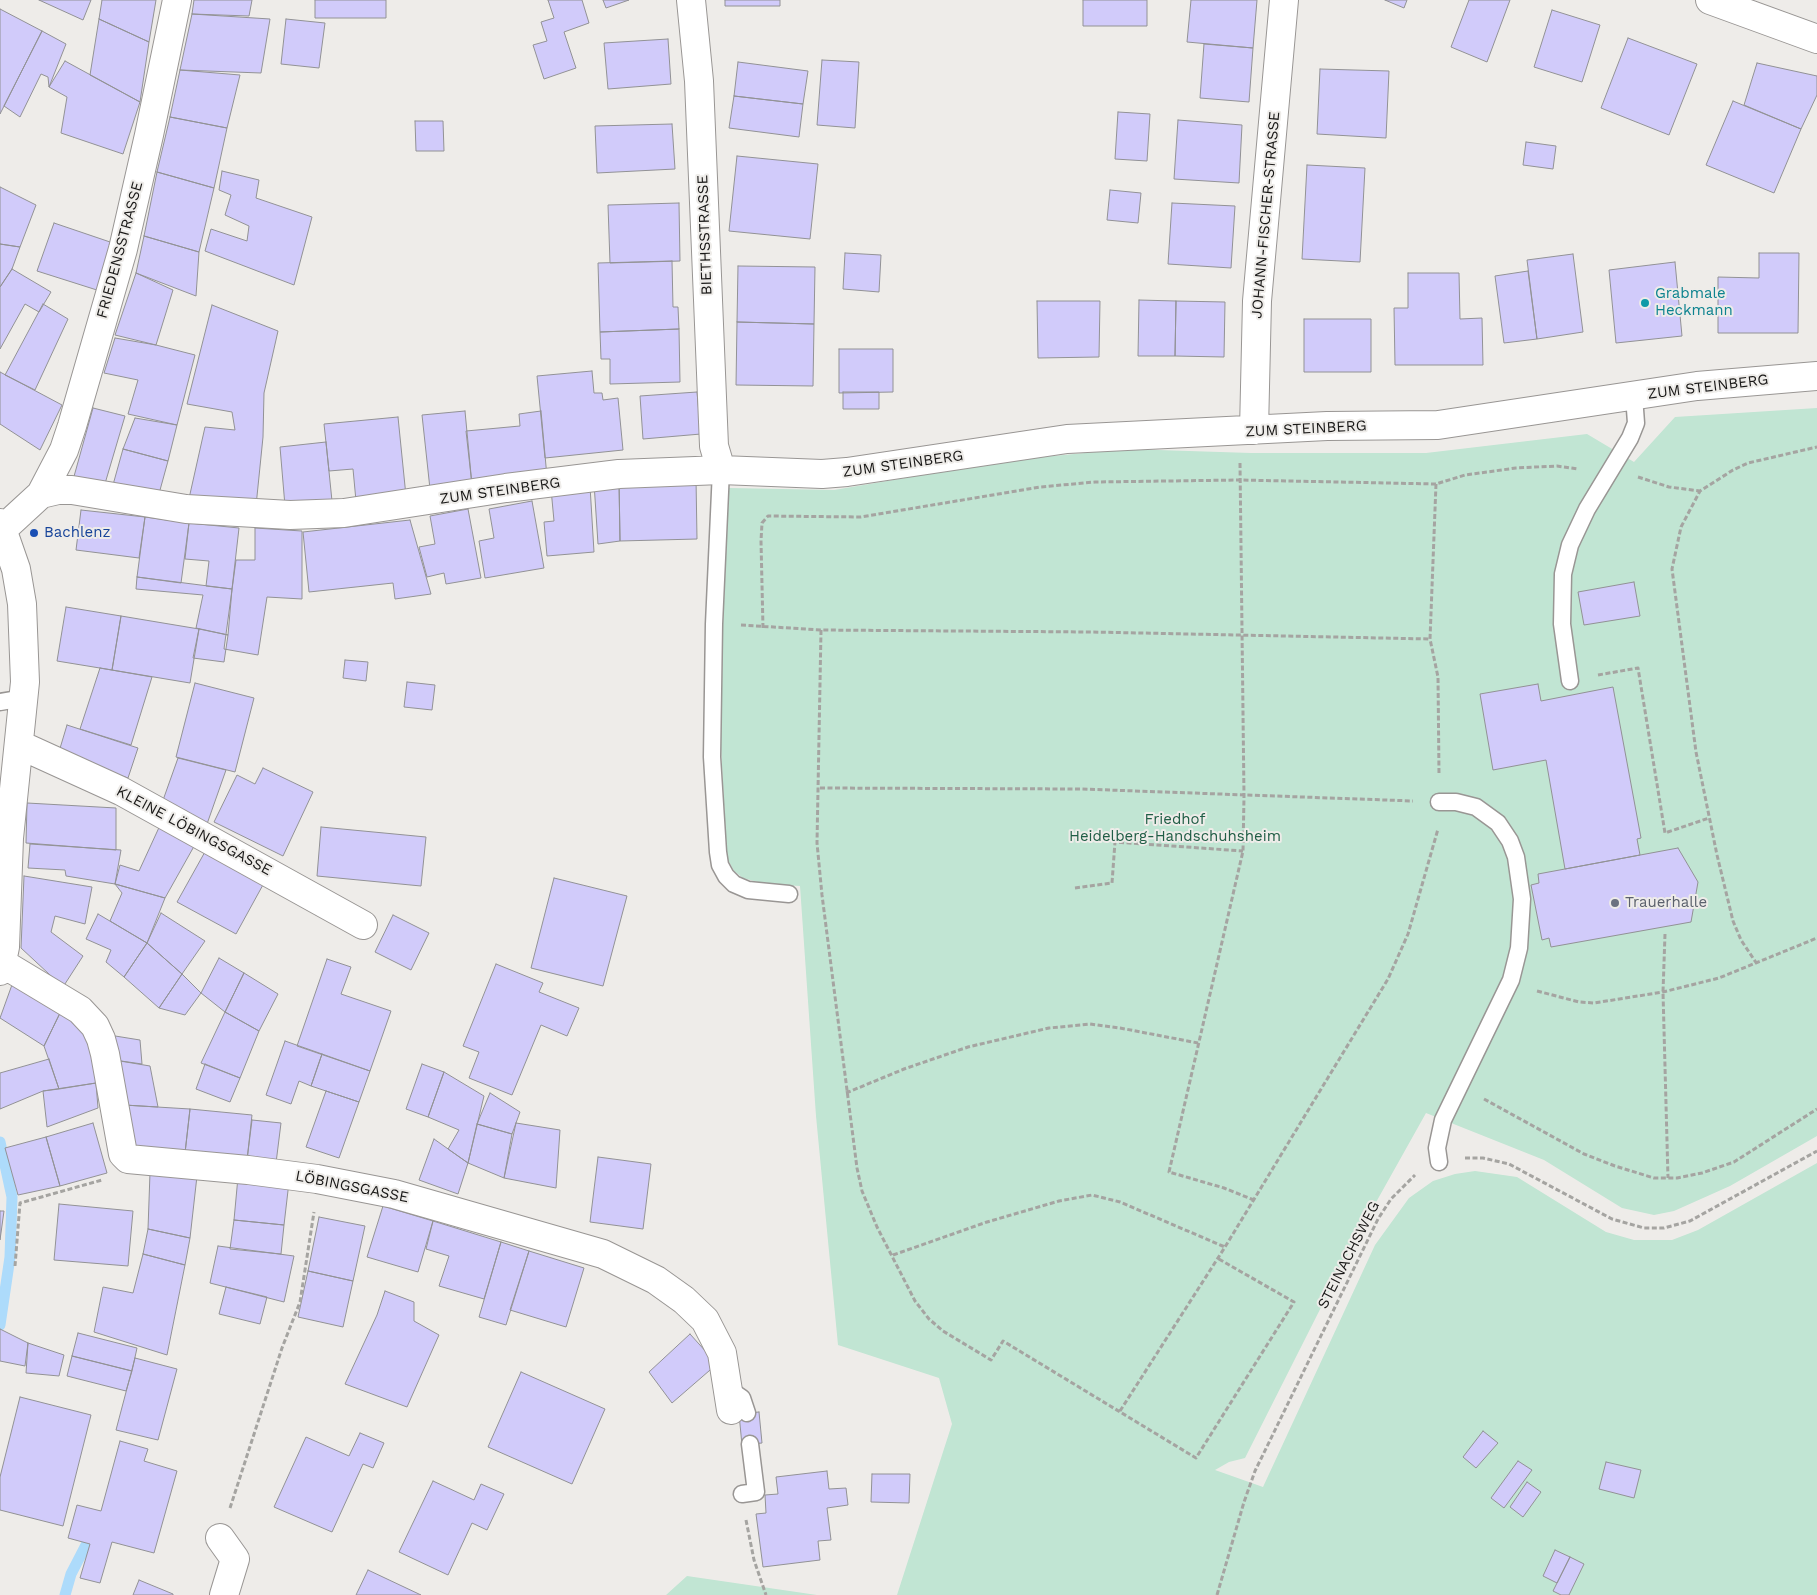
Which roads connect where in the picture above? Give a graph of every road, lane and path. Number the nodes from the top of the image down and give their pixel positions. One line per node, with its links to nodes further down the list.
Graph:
1 (177, 0): 15 (street, FRIEDENSSTRASSE)
2 (691, 0): 11 (street, BIETHSSTRASSE)
3 (1284, 0): 8 (street, JOHANN-FISCHER-STRASSE)
4 (1710, 0): 5 (street)
5 (1817, 39)
6 (1817, 376): 7 (street, ZUM STEINBERG)
7 (1634, 396): 8 (street, ZUM STEINBERG); 10 (lane)
8 (1245, 431): 11 (street, ZUM STEINBERG); 12 (path)
9 (1817, 447): 14 (path)
10 (1611, 469): 13 (path); 14 (path); 23 (lane)
11 (721, 470): 15 (street, ZUM STEINBERG); 17 (lane)
12 (1240, 480): 13 (path); 18 (path); 20 (path)
13 (1436, 484): 21 (path)
14 (1700, 491): 29 (path)
15 (41, 494): 16 (street)
16 (1, 526): 24 (street)
17 (714, 624): 18 (path); 32 (lane)
18 (763, 628): 19 (path)
19 (821, 630): 20 (path); 26 (path)
20 (1242, 636): 21 (path); 27 (path)
21 (1430, 639): 28 (path)
22 (1594, 676): 29 (path)
23 (1570, 681)
24 (12, 700): 25 (street)
25 (20, 745): 33 (street, KLEINE LÖBINGSGASSE); 37 (street)
26 (820, 788): 27 (path); 42 (path)
27 (1244, 796): 28 (path); 30 (path)
28 (1439, 802): 41 (lane); 49 (path)
29 (1709, 818): 36 (path)
30 (1243, 851): 31 (path); 40 (path)
31 (1075, 888)
32 (789, 894)
33 (363, 925)
34 (1665, 934): 38 (path)
35 (1817, 938): 36 (path)
36 (1757, 964): 38 (path)
37 (1, 967): 45 (street)
38 (1663, 992): 39 (path); 47 (path)
39 (1559, 997)
40 (1198, 1043): 42 (path); 49 (path)
41 (1460, 1083): 46 (lane); 47 (path)
42 (846, 1093): 51 (path)
43 (1817, 1109): 47 (path)
44 (1817, 1151): 46 (path, STEINACHSWEG)
45 (128, 1159): 48 (street, LÖBINGSGASSE); 53 (path)
46 (1439, 1162): 62 (path, STEINACHSWEG)
47 (1668, 1178)
48 (317, 1179): 54 (street, LÖBINGSGASSE); 58 (path)
49 (1254, 1200): 50 (path)
50 (1225, 1247): 51 (path); 52 (path)
51 (893, 1255): 55 (path)
52 (1217, 1258): 55 (path); 55 (path)
53 (14, 1266)
54 (736, 1404)
55 (1120, 1411)
56 (750, 1444): 57 (lane)
57 (742, 1494)
58 (220, 1538): 60 (street)
59 (754, 1560): 61 (path)
60 (224, 1595)
61 (766, 1595)
62 (1217, 1595)

